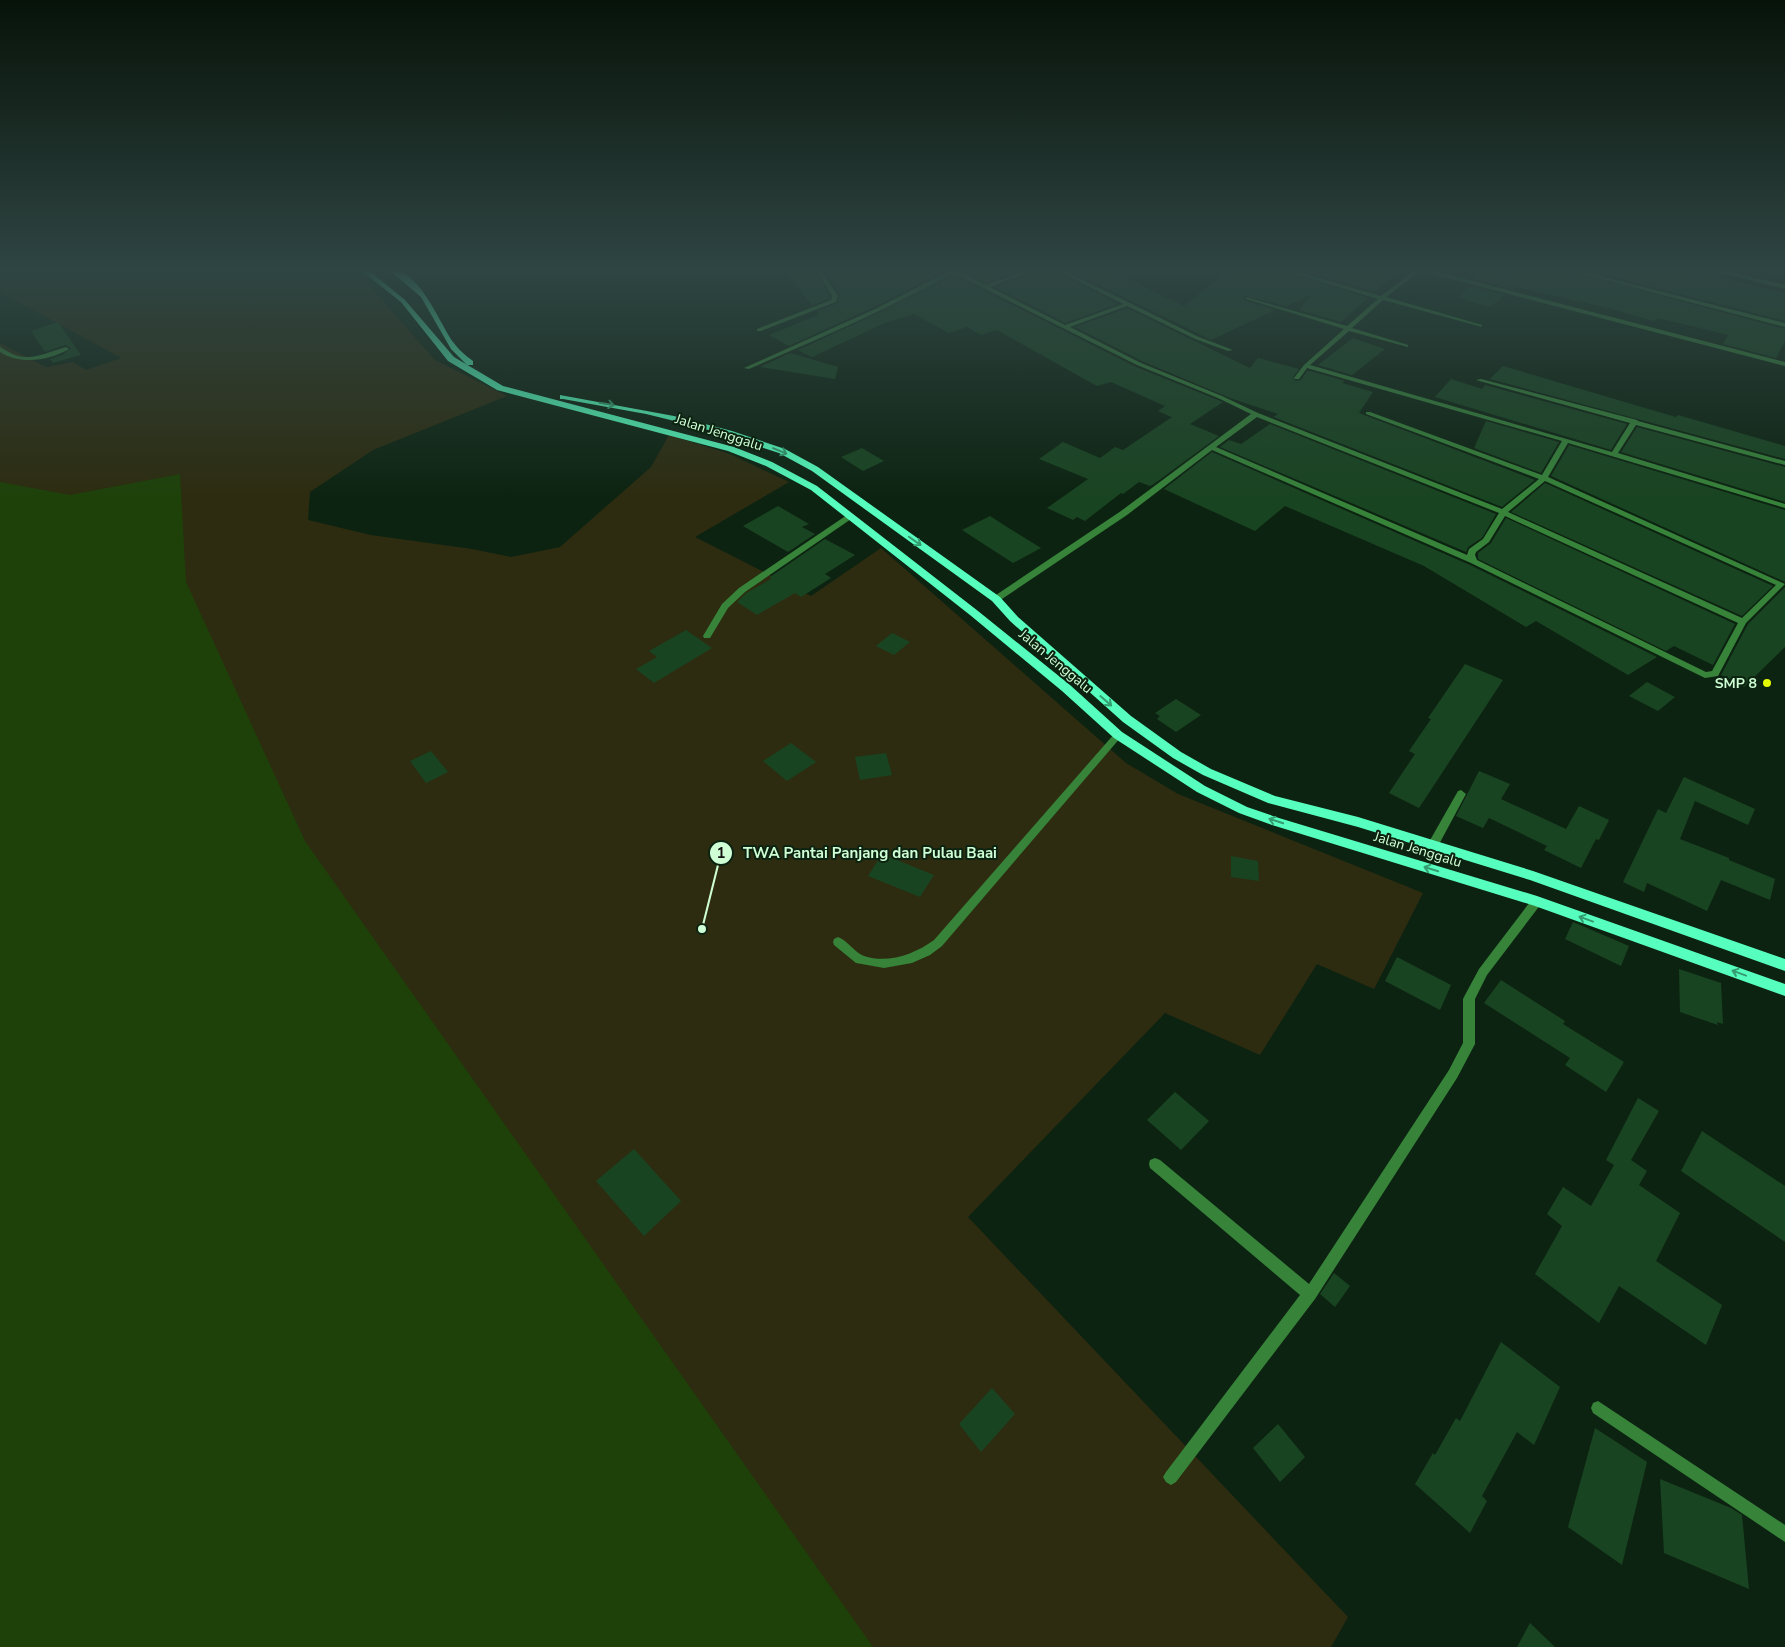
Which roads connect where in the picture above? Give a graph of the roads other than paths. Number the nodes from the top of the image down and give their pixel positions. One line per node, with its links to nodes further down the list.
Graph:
1 (440, 345): 18 (main road, Jalan Jenggalu)
2 (452, 345): 18 (main road, Jalan Jenggalu)
3 (800, 345): 15 (street)
4 (1100, 345): 20 (street)
5 (1216, 345): 12 (street)
6 (1329, 345): 14 (street)
7 (1402, 345): 9 (street)
8 (1711, 345): 13 (street)
9 (1406, 346)
10 (0, 349): 11 (street)
11 (66, 349)
12 (1230, 350)
13 (1785, 364)
14 (1306, 366): 16 (street); 22 (street)
15 (747, 368)
16 (1296, 378)
17 (1479, 380): 21 (street)
18 (504, 386): 29 (main road, Jalan Jenggalu); 32 (main road, Jalan Jenggalu, one-way to 32)
19 (1368, 413): 26 (street)
20 (1256, 414): 23 (street); 28 (street)
21 (1636, 421): 24 (street); 25 (street)
22 (1566, 440): 24 (street); 26 (street)
23 (1213, 448): 30 (street); 32 (street)
24 (1614, 454): 27 (street)
25 (1785, 463)
26 (1544, 478): 28 (street); 31 (street)
27 (1785, 506)
28 (1503, 512): 30 (street); 33 (street)
29 (850, 517): 34 (street); 36 (main road, Jalan Jenggalu)
30 (1474, 561): 33 (street)
31 (1783, 585): 33 (street)
32 (996, 599): 35 (main road, Jalan Jenggalu)
33 (1743, 622)
34 (707, 636)
35 (1086, 684): 36 (main road); 39 (main road, Jalan Jenggalu, one-way to 39)
36 (1066, 688): 37 (main road, Jalan Jenggalu)
37 (1118, 735): 40 (main road, Jalan Jenggalu, one-way to 37); 41 (street)
38 (1462, 794): 39 (street)
39 (1433, 845): 42 (main road, Jalan Jenggalu)
40 (1537, 901): 43 (main road, Jalan Jenggalu, one-way to 40); 45 (street)
41 (838, 942)
42 (1785, 965)
43 (1785, 990)
44 (1155, 1164): 45 (street)
45 (1310, 1294): 47 (street)
46 (1598, 1408): 48 (street)
47 (1171, 1477)
48 (1785, 1534)

